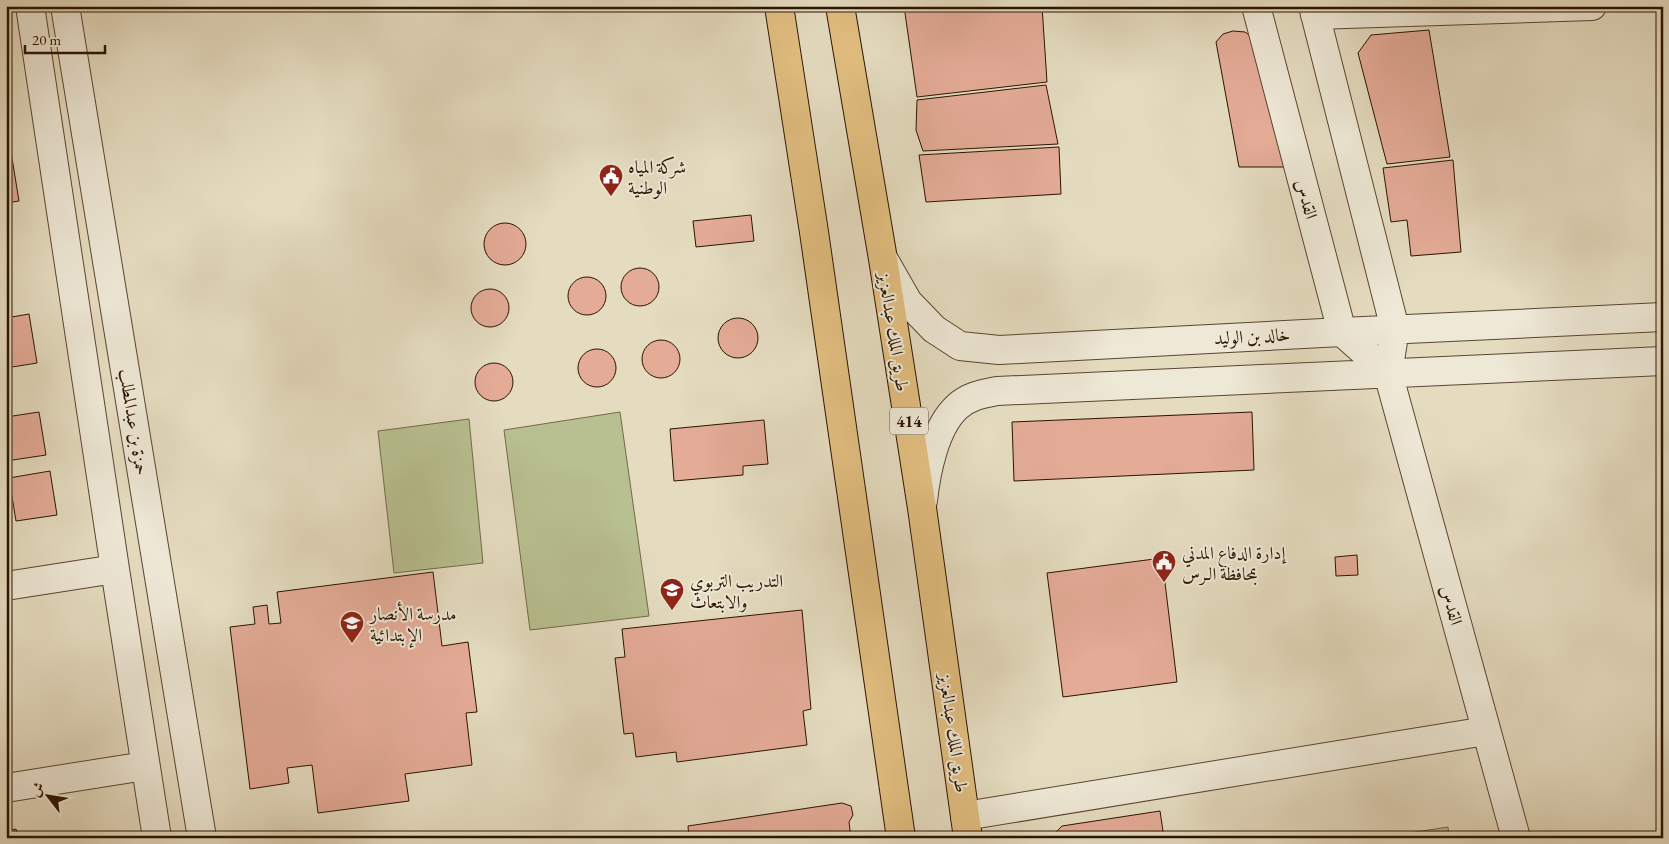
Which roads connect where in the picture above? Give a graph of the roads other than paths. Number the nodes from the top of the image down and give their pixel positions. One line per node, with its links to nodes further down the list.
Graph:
1 (30, 6): 16 (street)
2 (65, 6): 23 (street, حمزة بن عبدالمطلب)
3 (779, 6): 24 (highway)
4 (840, 6): 9 (highway, طريق الملك عبدالعزيز / 414)
5 (1256, 6): 12 (street, القدس)
6 (1592, 6): 7 (street)
7 (1509, 8): 8 (street)
8 (1314, 11): 11 (street, القدس)
9 (883, 259): 12 (street, خالد بن الوليد); 15 (highway, طريق الملك عبدالعزيز / 414)
10 (1663, 317): 11 (street, خالد بن الوليد)
11 (1394, 329): 12 (street, خالد بن الوليد); 14 (street, القدس)
12 (1342, 332): 14 (street)
13 (1663, 361): 14 (street)
14 (1388, 373): 15 (street); 18 (street, القدس)
15 (922, 508): 21 (highway, طريق الملك عبدالعزيز / 414)
16 (114, 570): 17 (street); 19 (street)
17 (6, 586)
18 (1486, 731): 21 (street); 25 (street, القدس)
19 (145, 766): 20 (street); 22 (street)
20 (6, 788)
21 (967, 827)
22 (157, 838)
23 (202, 838)
24 (901, 838)
25 (1516, 838)

